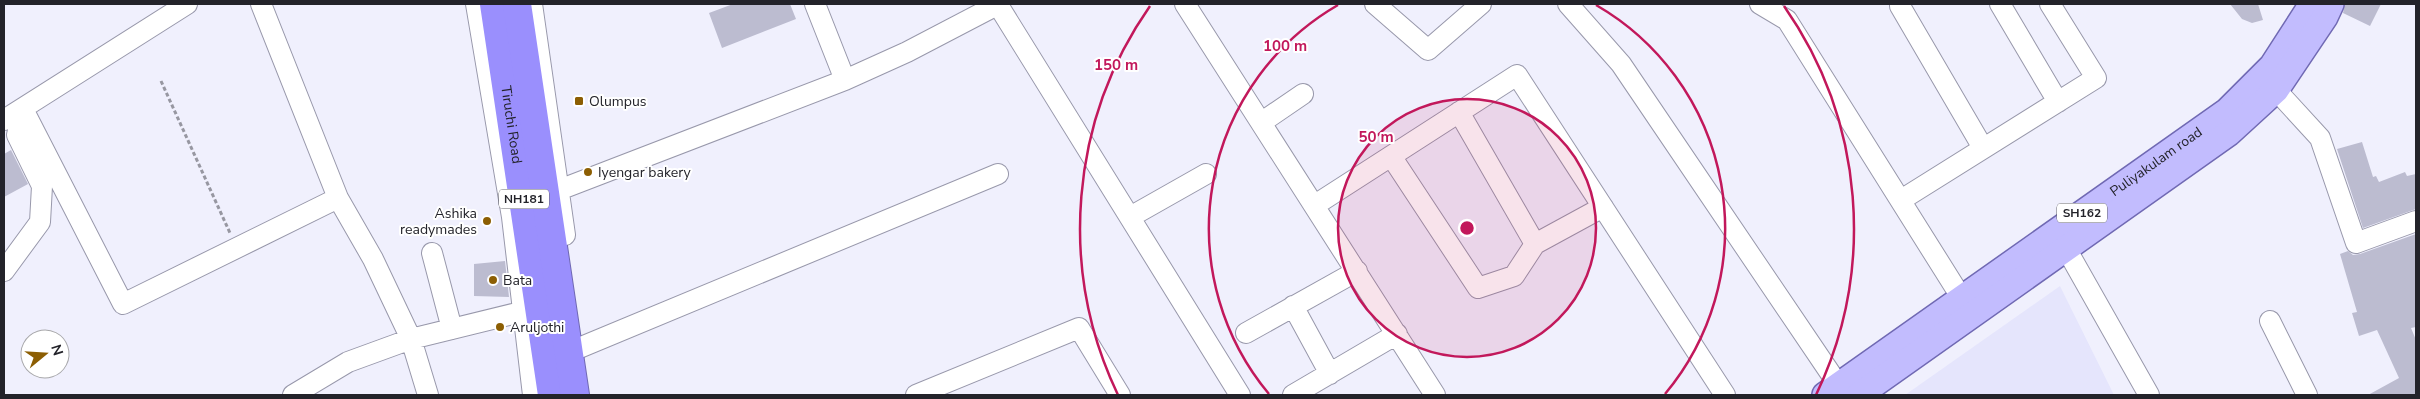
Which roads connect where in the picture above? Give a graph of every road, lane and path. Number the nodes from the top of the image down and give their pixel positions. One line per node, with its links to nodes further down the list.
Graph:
1 (187, 4): 24 (street)
2 (261, 4): 33 (street)
3 (476, 4): 47 (street)
4 (494, 4): 59 (highway, Tiruchi Road / NH181)
5 (517, 4): 60 (highway, Tiruchi Road / NH181)
6 (532, 4): 32 (street)
7 (815, 4): 19 (street)
8 (998, 4): 19 (street); 37 (street)
9 (1185, 4): 27 (street)
10 (1375, 4): 11 (street)
11 (1481, 4)
12 (1568, 4): 55 (street)
13 (1760, 4): 34 (street)
14 (2000, 4): 23 (street)
15 (2050, 4): 23 (street)
16 (2312, 4): 39 (main road, Puliyakulam road / SH162)
17 (2331, 4): 21 (main road, Puliyakulam road / SH162)
18 (1900, 6): 28 (street)
19 (845, 80): 32 (street)
20 (161, 81): 41 (path)
21 (2276, 90): 38 (street); 39 (main road, Puliyakulam road / SH162)
22 (1303, 94): 27 (street)
23 (2058, 102): 28 (street)
24 (23, 109): 26 (street); 41 (street); 44 (street)
25 (1459, 112): 29 (street); 36 (street); 40 (street)
26 (4, 120)
27 (1262, 122): 35 (street)
28 (1984, 148): 34 (street)
29 (1391, 156): 35 (street); 40 (street)
30 (998, 174): 53 (street)
31 (1206, 174): 37 (street)
32 (559, 190): 53 (street)
33 (338, 198): 41 (street); 52 (street)
34 (1901, 200): 45 (street)
35 (1315, 205): 43 (street)
36 (1602, 207): 40 (street); 67 (street)
37 (1130, 218): 64 (street)
38 (2416, 221)
39 (2061, 240): 45 (main road, Puliyakulam road / SH162); 55 (main road, Puliyakulam road / SH162); 68 (street)
40 (1535, 244)
41 (236, 248)
42 (432, 253): 49 (street)
43 (1357, 270): 46 (street); 51 (street)
44 (4, 272)
45 (1962, 297): 55 (main road, Puliyakulam road / SH162)
46 (1293, 306): 50 (street); 54 (street)
47 (524, 312): 49 (street); 58 (street)
48 (2270, 321): 69 (street)
49 (452, 329): 52 (street)
50 (1246, 333)
51 (1397, 334): 54 (street); 66 (street)
52 (411, 339): 56 (street); 57 (street)
53 (579, 348): 61 (street)
54 (1330, 374): 65 (street)
55 (1841, 392)
56 (293, 395)
57 (428, 395)
58 (533, 395)
59 (552, 395)
60 (575, 395)
61 (585, 395)
62 (916, 395): 63 (street)
63 (1120, 395)
64 (1240, 395)
65 (1293, 395)
66 (1434, 395)
67 (1724, 395)
68 (2148, 395)
69 (2307, 395)

